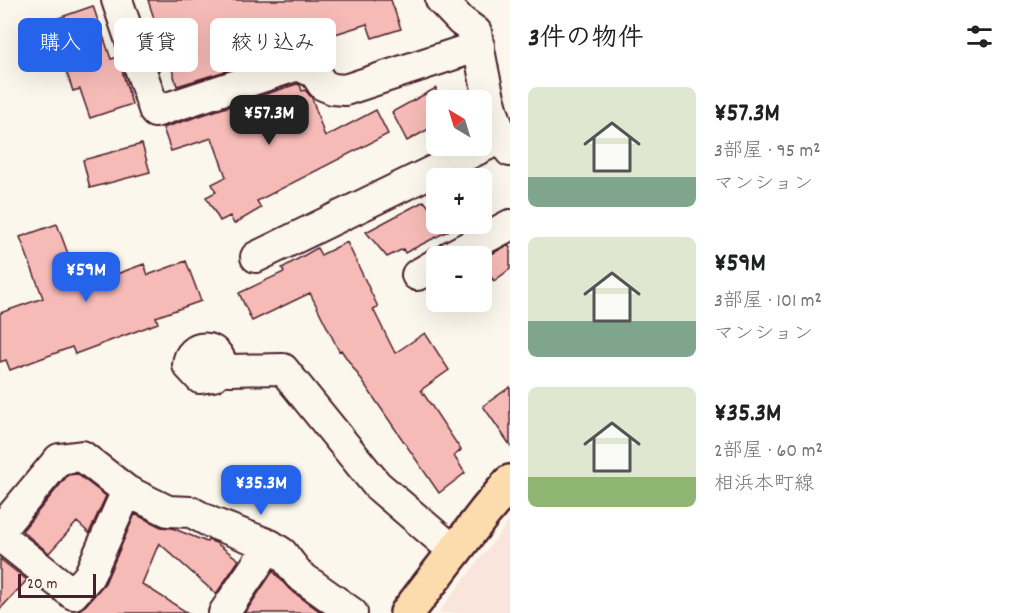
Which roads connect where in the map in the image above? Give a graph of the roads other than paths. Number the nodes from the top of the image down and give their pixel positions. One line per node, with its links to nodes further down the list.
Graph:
1 (117, 0): 3 (street)
2 (441, 0): 3 (street)
3 (479, 46): 4 (street)
4 (506, 144): 7 (street)
5 (510, 225): 6 (street)
6 (470, 246)
7 (255, 257)
8 (222, 368): 14 (street)
9 (510, 482): 14 (main road)
10 (127, 491): 11 (street); 12 (street); 13 (street)
11 (0, 530)
12 (0, 536)
13 (270, 544): 15 (street); 16 (street)
14 (454, 551): 17 (main road)
15 (224, 613)
16 (352, 613)
17 (407, 613)

